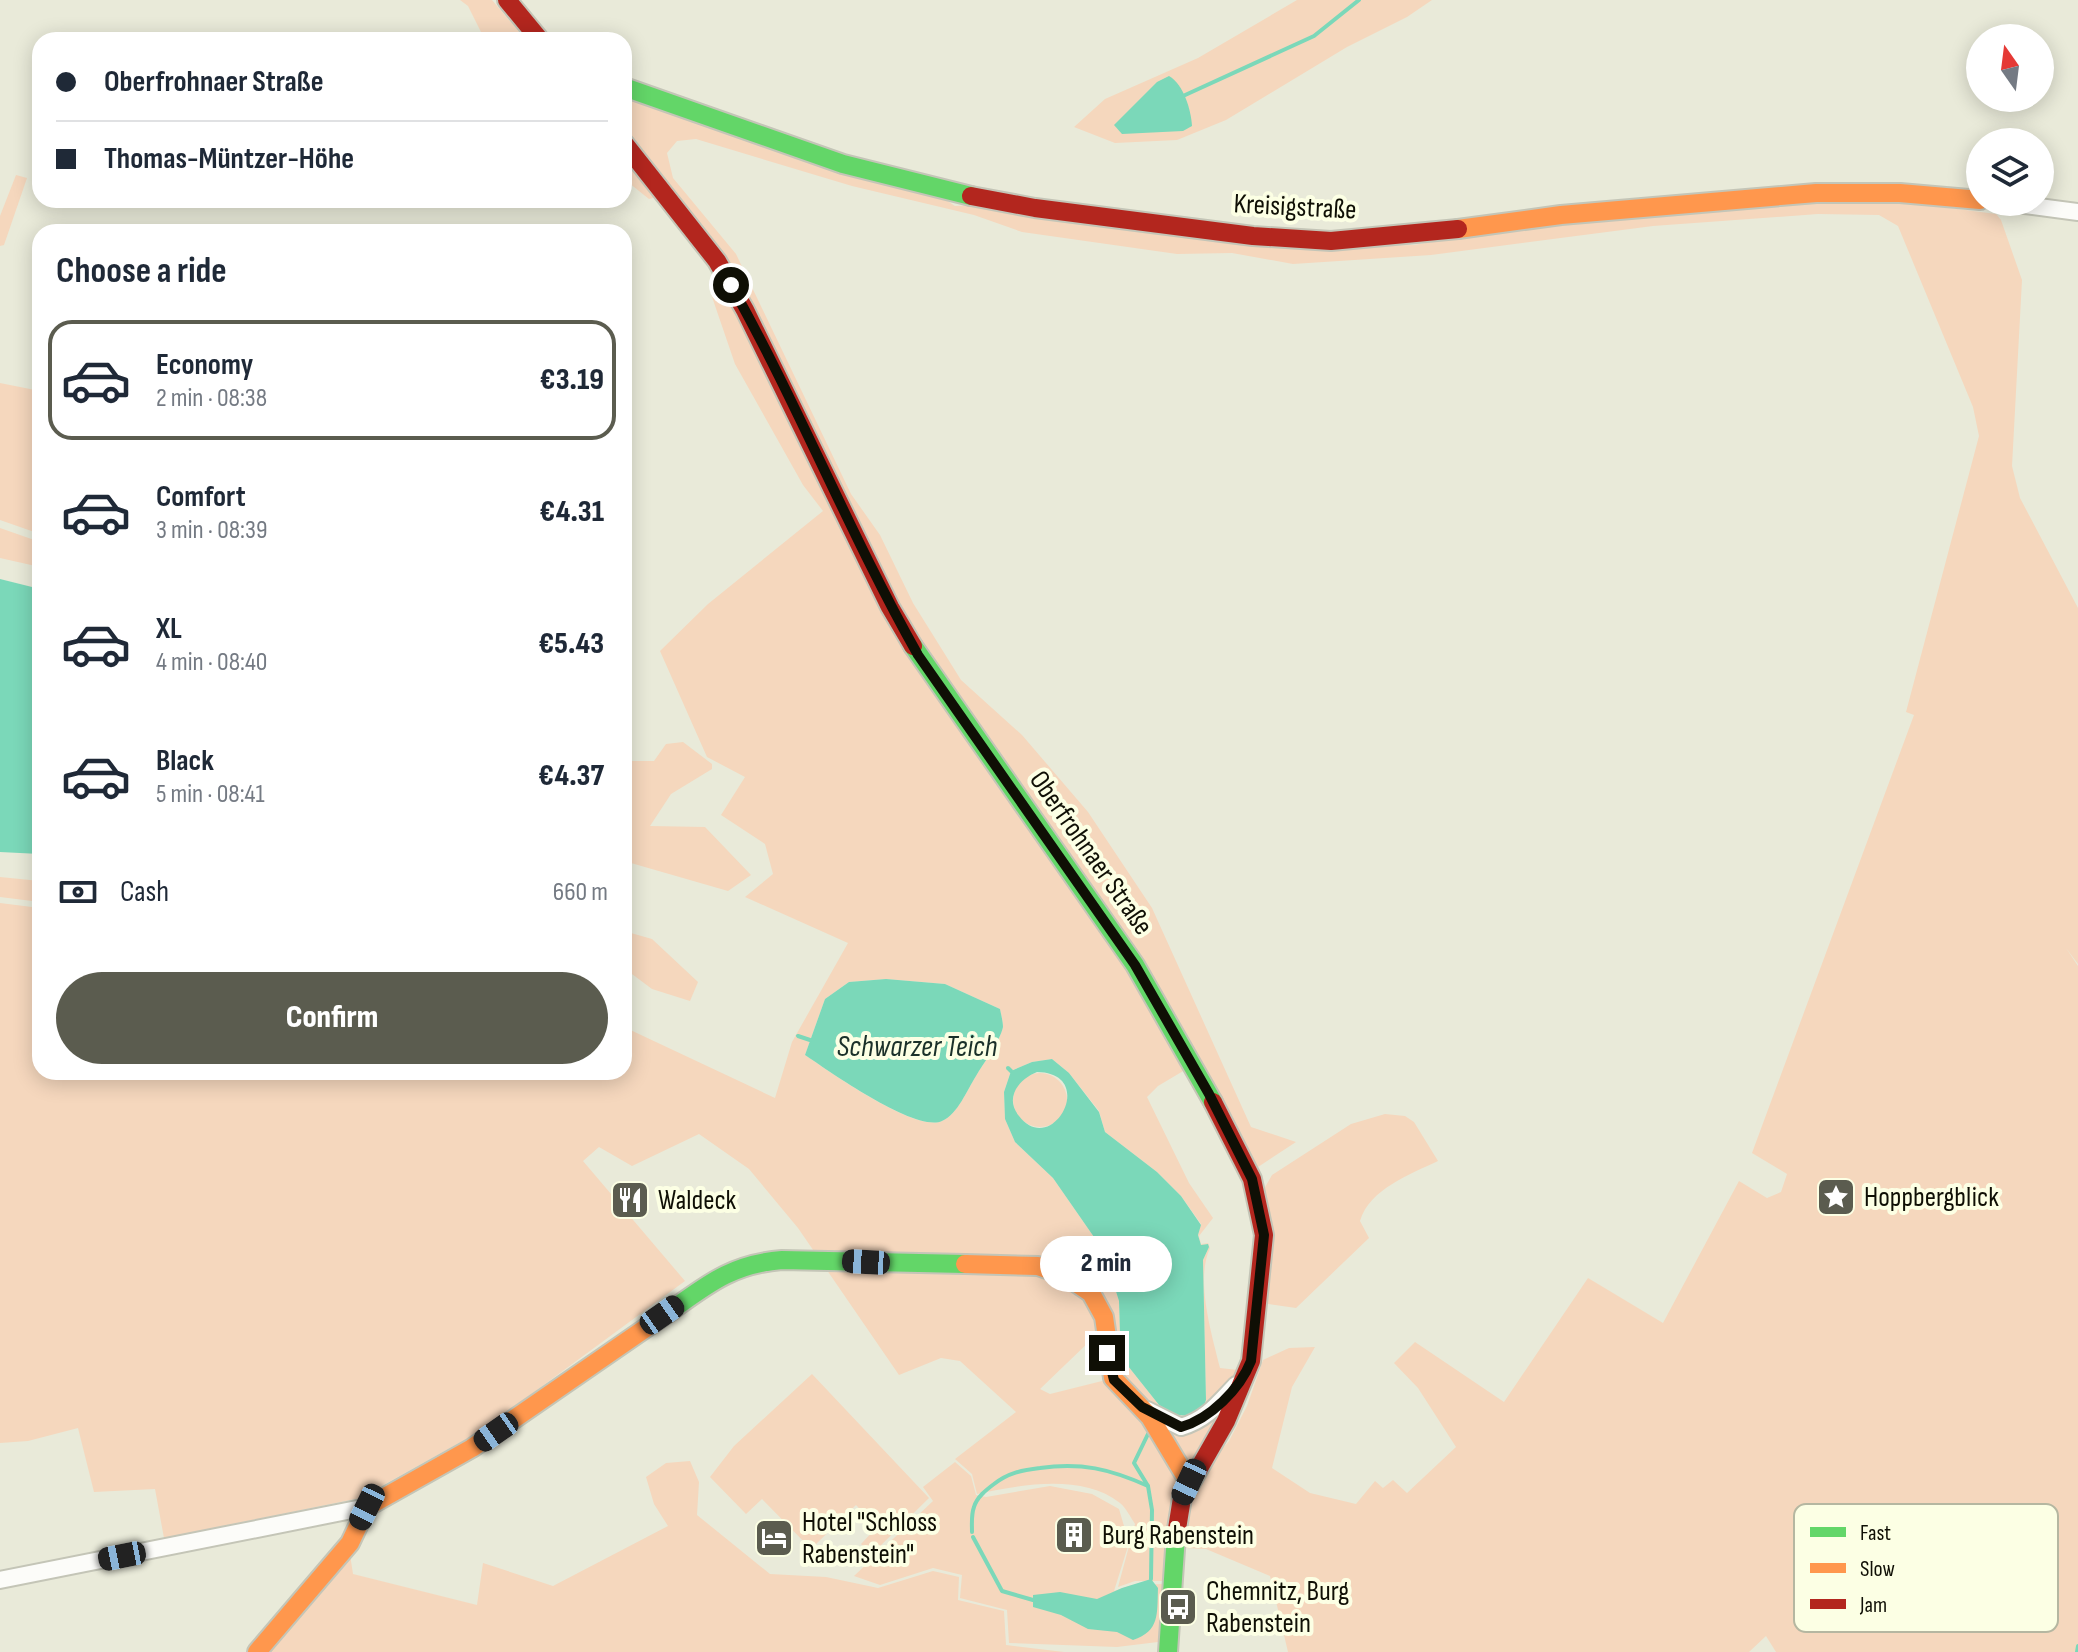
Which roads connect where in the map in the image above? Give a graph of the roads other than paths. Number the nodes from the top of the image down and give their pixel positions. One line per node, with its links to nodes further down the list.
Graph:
1 (507, 0): 2 (street)
2 (533, 32)
3 (632, 90): 5 (street, Kreisigstraße)
4 (632, 153): 8 (street, Oberfrohnaer Straße)
5 (1966, 199)
6 (2054, 209): 7 (street)
7 (2078, 212)
8 (1245, 1376): 9 (street); 10 (street, Oberfrohnaer Straße)
9 (1142, 1407): 10 (street); 11 (street)
10 (1189, 1482): 14 (street, Oberfrohnaer Straße)
11 (367, 1507): 12 (street); 13 (street)
12 (0, 1580)
13 (257, 1652)
14 (1168, 1652)

